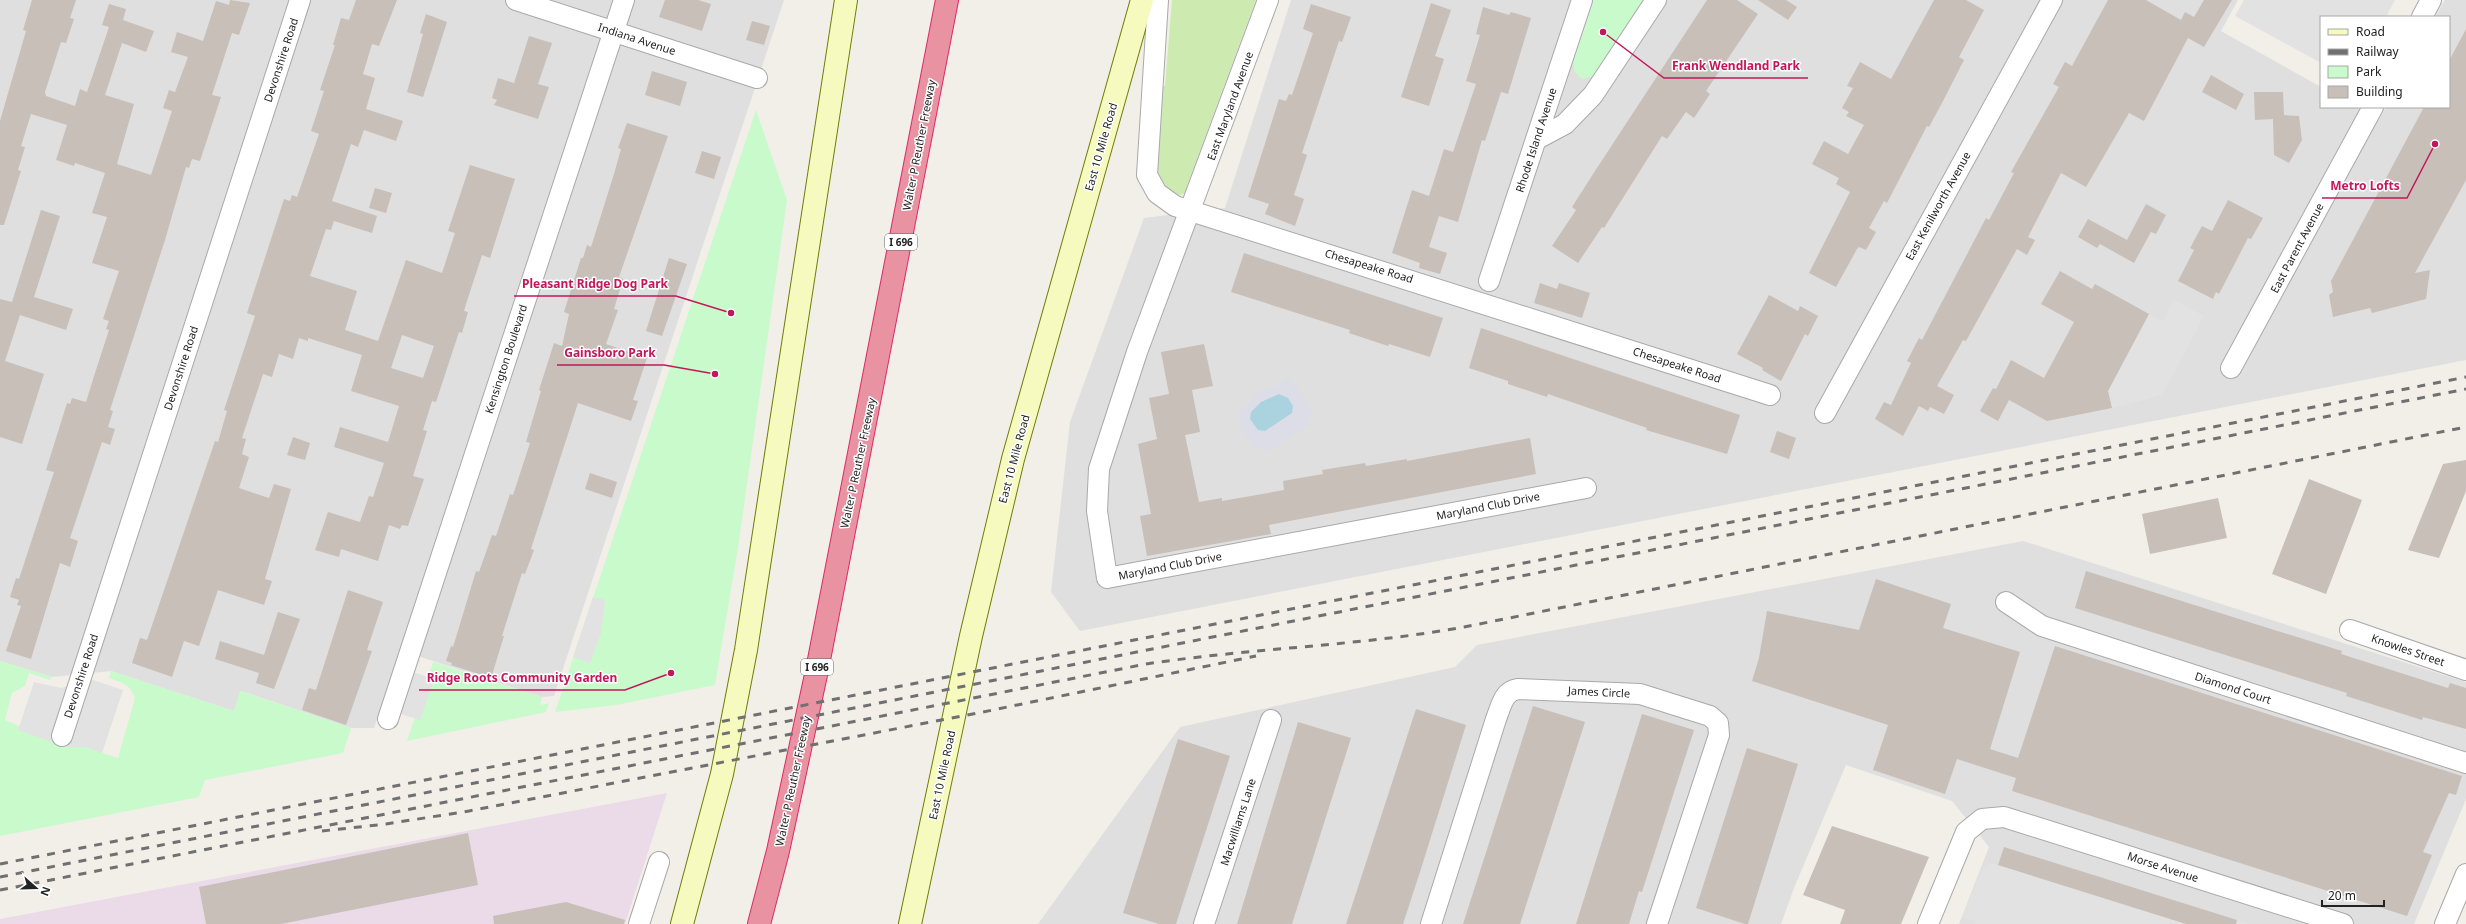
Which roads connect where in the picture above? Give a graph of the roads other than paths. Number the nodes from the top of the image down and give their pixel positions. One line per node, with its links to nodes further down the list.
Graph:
1 (300, 0): 29 (street, Devonshire Road)
2 (516, 0): 14 (street, Indiana Avenue)
3 (624, 0): 14 (street, Kensington Boulevard)
4 (846, 0): 34 (main road)
5 (947, 0): 35 (highway, Walter P Reuther Freeway / I 696)
6 (1142, 0): 36 (main road, East 10 Mile Road)
7 (1158, 0): 18 (street, Chesapeake Road)
8 (1268, 0): 18 (street, East Maryland Avenue)
9 (1582, 0): 17 (street, Rhode Island Avenue)
10 (1656, 0): 17 (street)
11 (2052, 0): 22 (street, East Kenilworth Avenue)
12 (2431, 0): 13 (street)
13 (2423, 16)
14 (614, 31): 15 (street, Indiana Avenue); 27 (street, Kensington Boulevard)
15 (757, 78)
16 (2372, 108): 20 (street, East Parent Avenue)
17 (1537, 139): 19 (street, Rhode Island Avenue)
18 (1190, 211): 21 (street, Chesapeake Road); 23 (street, Maryland Club Drive)
19 (1489, 281)
20 (2231, 368)
21 (1770, 395)
22 (1825, 413)
23 (1586, 488)
24 (2006, 602): 30 (street, Diamond Court)
25 (2350, 630): 26 (street, Knowles Street)
26 (2466, 670)
27 (388, 719)
28 (1271, 720): 37 (street, Macwilliams Lane)
29 (62, 736)
30 (2466, 763)
31 (659, 862): 33 (street)
32 (2466, 874): 42 (street)
33 (639, 924)
34 (682, 924)
35 (759, 924)
36 (910, 924)
37 (1204, 924)
38 (1432, 924): 39 (street, James Circle)
39 (1657, 924)
40 (1928, 924): 41 (street, Morse Avenue)
41 (2343, 924)
42 (2445, 924)

